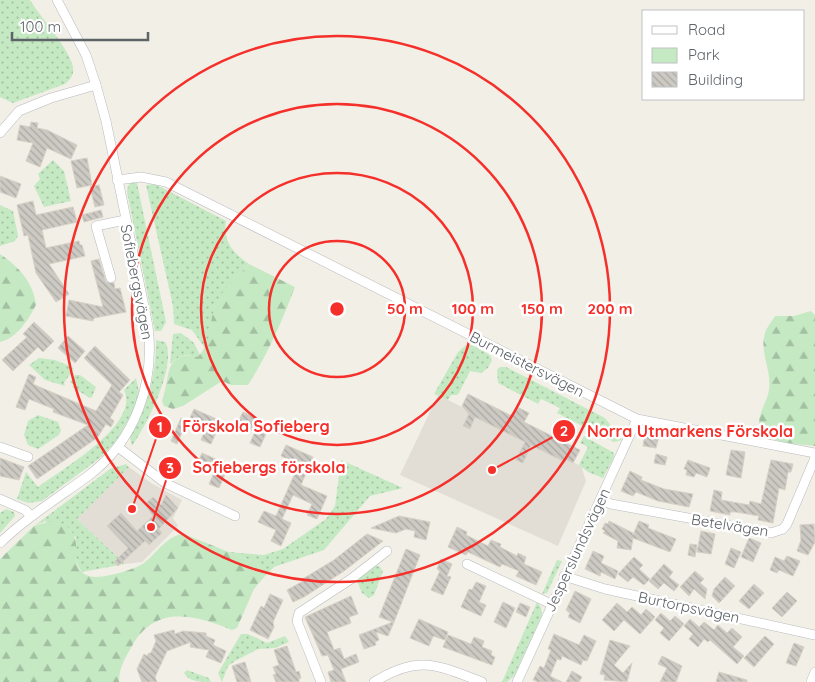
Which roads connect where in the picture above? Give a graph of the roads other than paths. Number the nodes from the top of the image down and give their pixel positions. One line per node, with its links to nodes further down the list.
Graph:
1 (57, 0): 2 (street, Sofiebergsvägen)
2 (96, 85): 3 (street); 4 (street, Sofiebergsvägen)
3 (0, 133)
4 (118, 180): 5 (street, Sofiebergsvägen); 7 (street, Burmeistersvägen)
5 (125, 220): 6 (street); 9 (street, Sofiebergsvägen)
6 (111, 278)
7 (638, 419): 10 (street, Burmeistersvägen); 14 (street, Jesperslundsvägen)
8 (0, 446): 11 (street)
9 (118, 447): 15 (street, Sofiebergsvägen); 16 (street)
10 (815, 453)
11 (28, 457)
12 (815, 458): 14 (street, Betelvägen)
13 (0, 499): 15 (street)
14 (601, 500): 20 (street, Jesperslundsvägen)
15 (31, 516): 17 (street, Sofiebergsvägen)
16 (235, 516)
17 (0, 543)
18 (387, 551): 24 (street)
19 (467, 564): 21 (street)
20 (564, 576): 21 (street, Jesperslundsvägen); 22 (street, Burtorpsvägen)
21 (551, 604): 27 (street, Jesperslundsvägen)
22 (815, 634)
23 (815, 672): 28 (street)
24 (320, 682)
25 (374, 682): 26 (street)
26 (482, 682)
27 (516, 682)
28 (811, 682)

